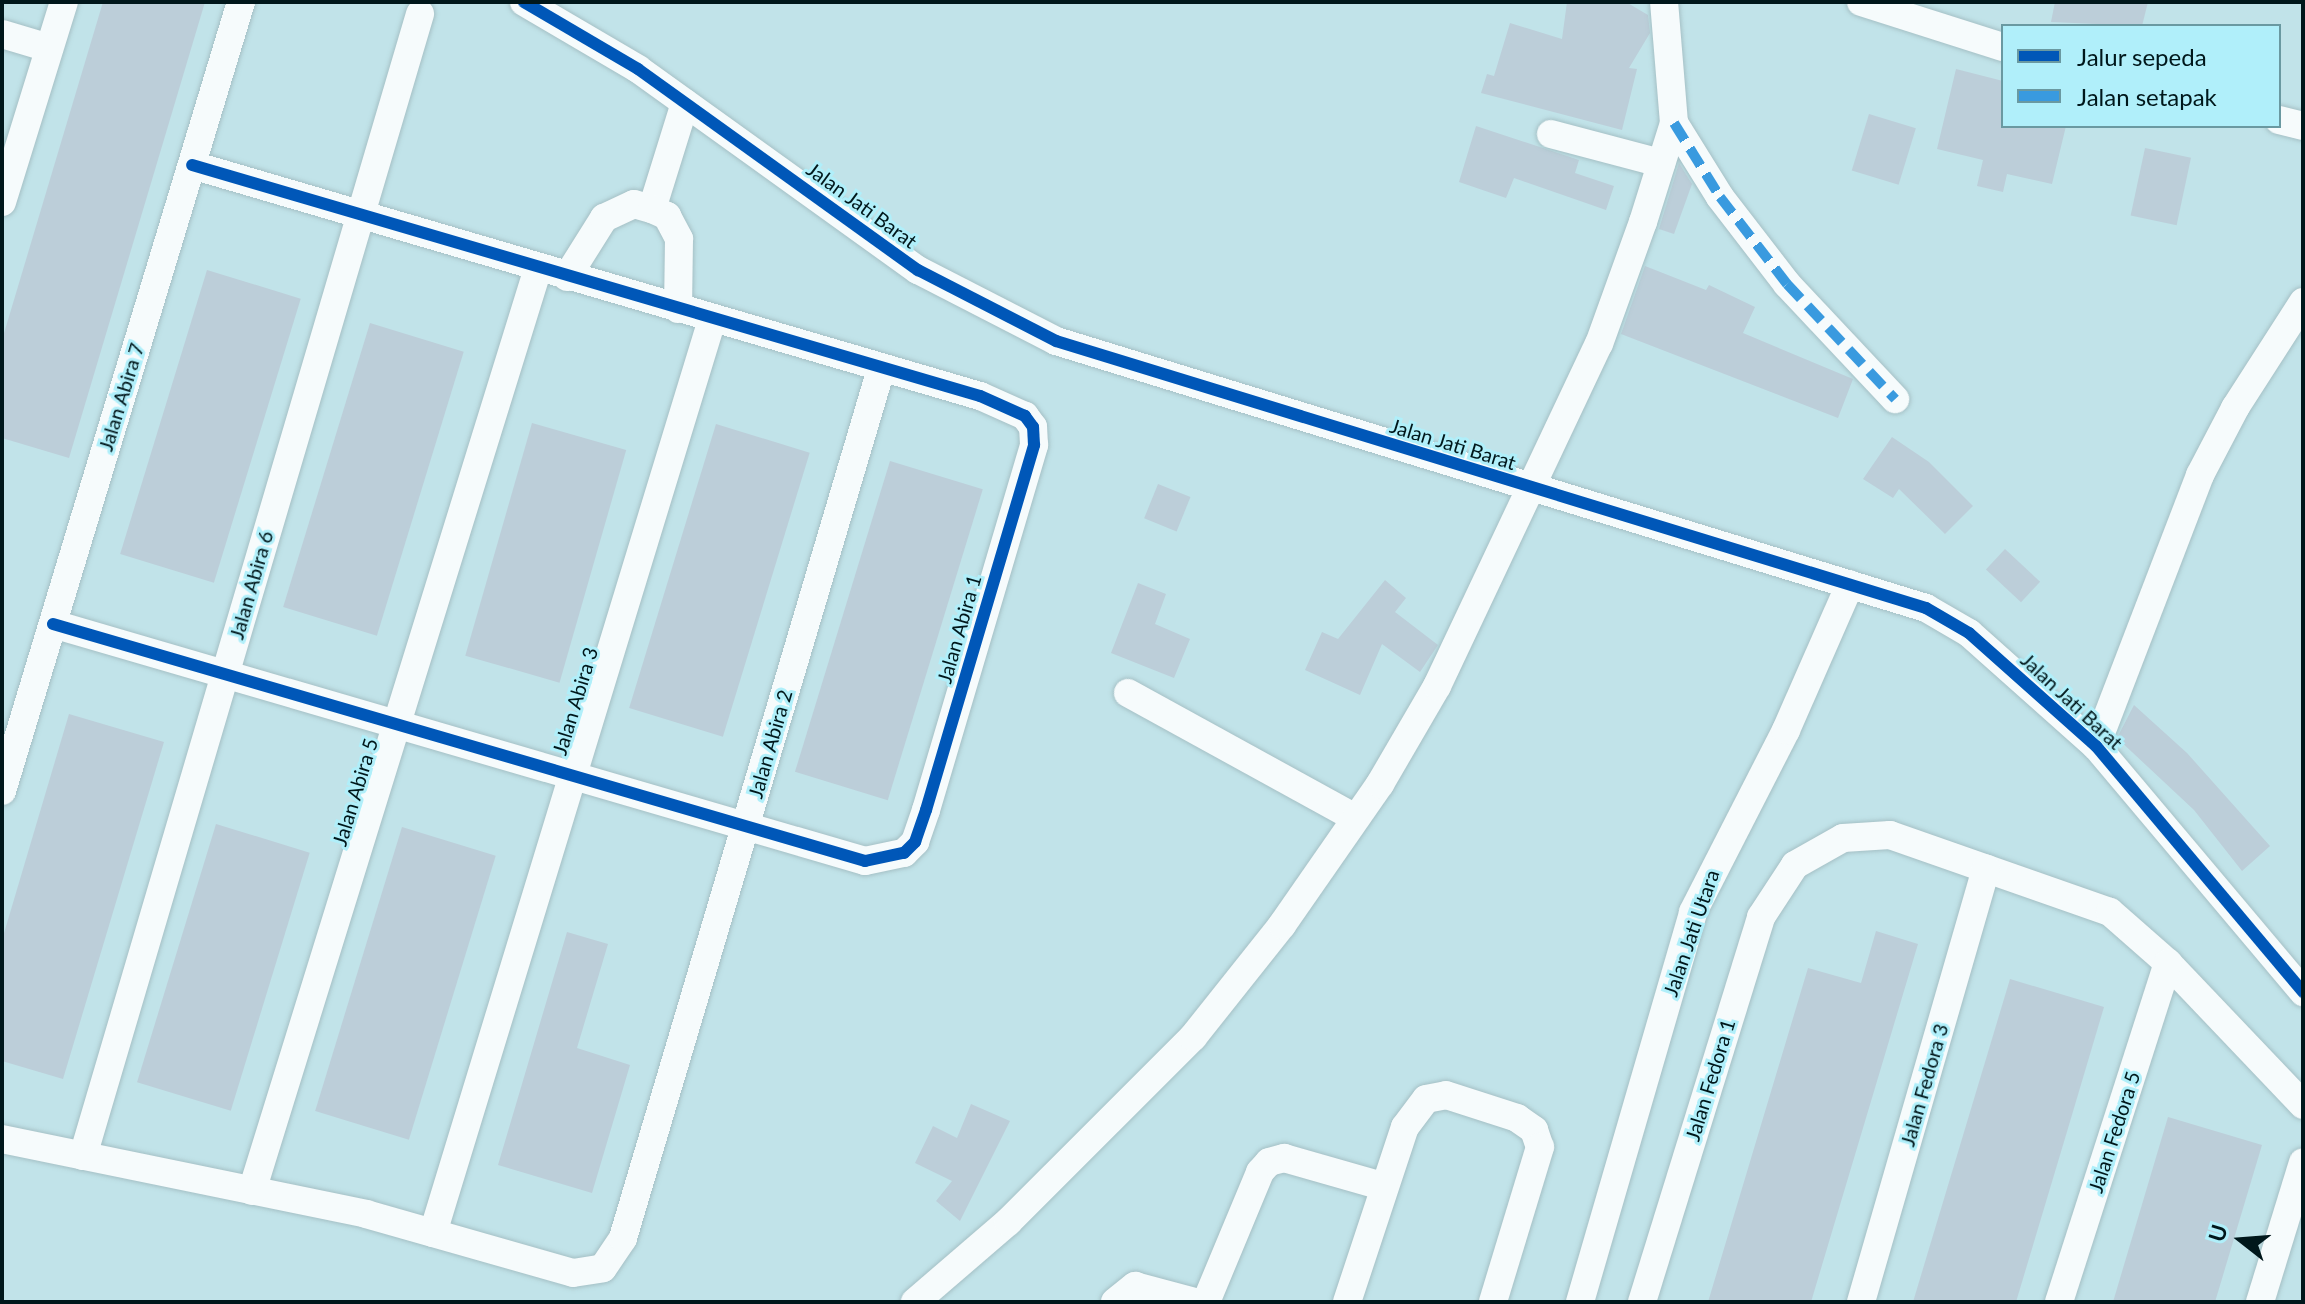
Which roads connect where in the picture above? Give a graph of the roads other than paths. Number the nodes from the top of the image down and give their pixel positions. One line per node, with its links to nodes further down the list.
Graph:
1 (64, 2): 9 (street)
2 (241, 2): 16 (street, Jalan Abira 7)
3 (524, 2): 10 (street, Jalan Jati Barat)
4 (1664, 2): 12 (street)
5 (1861, 2): 8 (street)
6 (420, 14): 19 (street, Jalan Abira 6)
7 (2, 34): 9 (street)
8 (2001, 46)
9 (49, 48): 17 (street)
10 (685, 103): 18 (street); 27 (street, Jalan Jati Barat)
11 (2281, 120): 13 (street)
12 (1674, 123): 15 (street); 26 (street)
13 (2303, 126)
14 (1551, 134): 15 (street)
15 (1661, 163): 27 (street)
16 (192, 165): 19 (street); 29 (street, Jalan Abira 7)
17 (2, 202)
18 (652, 209): 21 (street); 23 (street)
19 (360, 215): 20 (street); 30 (street, Jalan Abira 6)
20 (538, 268): 21 (street); 32 (street, Jalan Abira 5)
21 (567, 277): 23 (street)
22 (2303, 302): 33 (street)
23 (678, 309): 24 (street)
24 (712, 320): 25 (street); 34 (street, Jalan Abira 3)
25 (881, 369): 37 (street, Jalan Abira 2); 37 (street, Jalan Abira 1)
26 (1895, 399)
27 (1533, 490): 28 (street, Jalan Jati Barat); 36 (street)
28 (1850, 584): 33 (street, Jalan Jati Barat); 54 (street, Jalan Jati Utara)
29 (53, 624): 30 (street); 35 (street, Jalan Abira 7)
30 (225, 675): 32 (street); 43 (street, Jalan Abira 6)
31 (1128, 693): 36 (street)
32 (396, 726): 34 (street); 46 (street, Jalan Abira 5)
33 (2096, 746): 40 (street, Jalan Jati Barat)
34 (572, 778): 37 (street); 47 (street, Jalan Abira 3)
35 (2, 791)
36 (1354, 817): 48 (street)
37 (745, 830): 47 (street, Jalan Abira 2)
38 (1986, 869): 39 (street); 55 (street, Jalan Fedora 1); 56 (street, Jalan Fedora 3)
39 (2168, 963): 41 (street); 57 (street, Jalan Fedora 5)
40 (2303, 992)
41 (2303, 1105)
42 (2, 1139): 43 (street)
43 (83, 1156): 46 (street)
44 (2303, 1162): 58 (street)
45 (1382, 1186): 51 (street); 52 (street); 53 (street)
46 (252, 1191): 47 (street)
47 (433, 1233)
48 (915, 1302)
49 (1115, 1302): 50 (street)
50 (1195, 1302)
51 (1206, 1302)
52 (1347, 1302)
53 (1493, 1302)
54 (1580, 1302)
55 (1642, 1302)
56 (1861, 1302)
57 (2059, 1302)
58 (2260, 1302)

